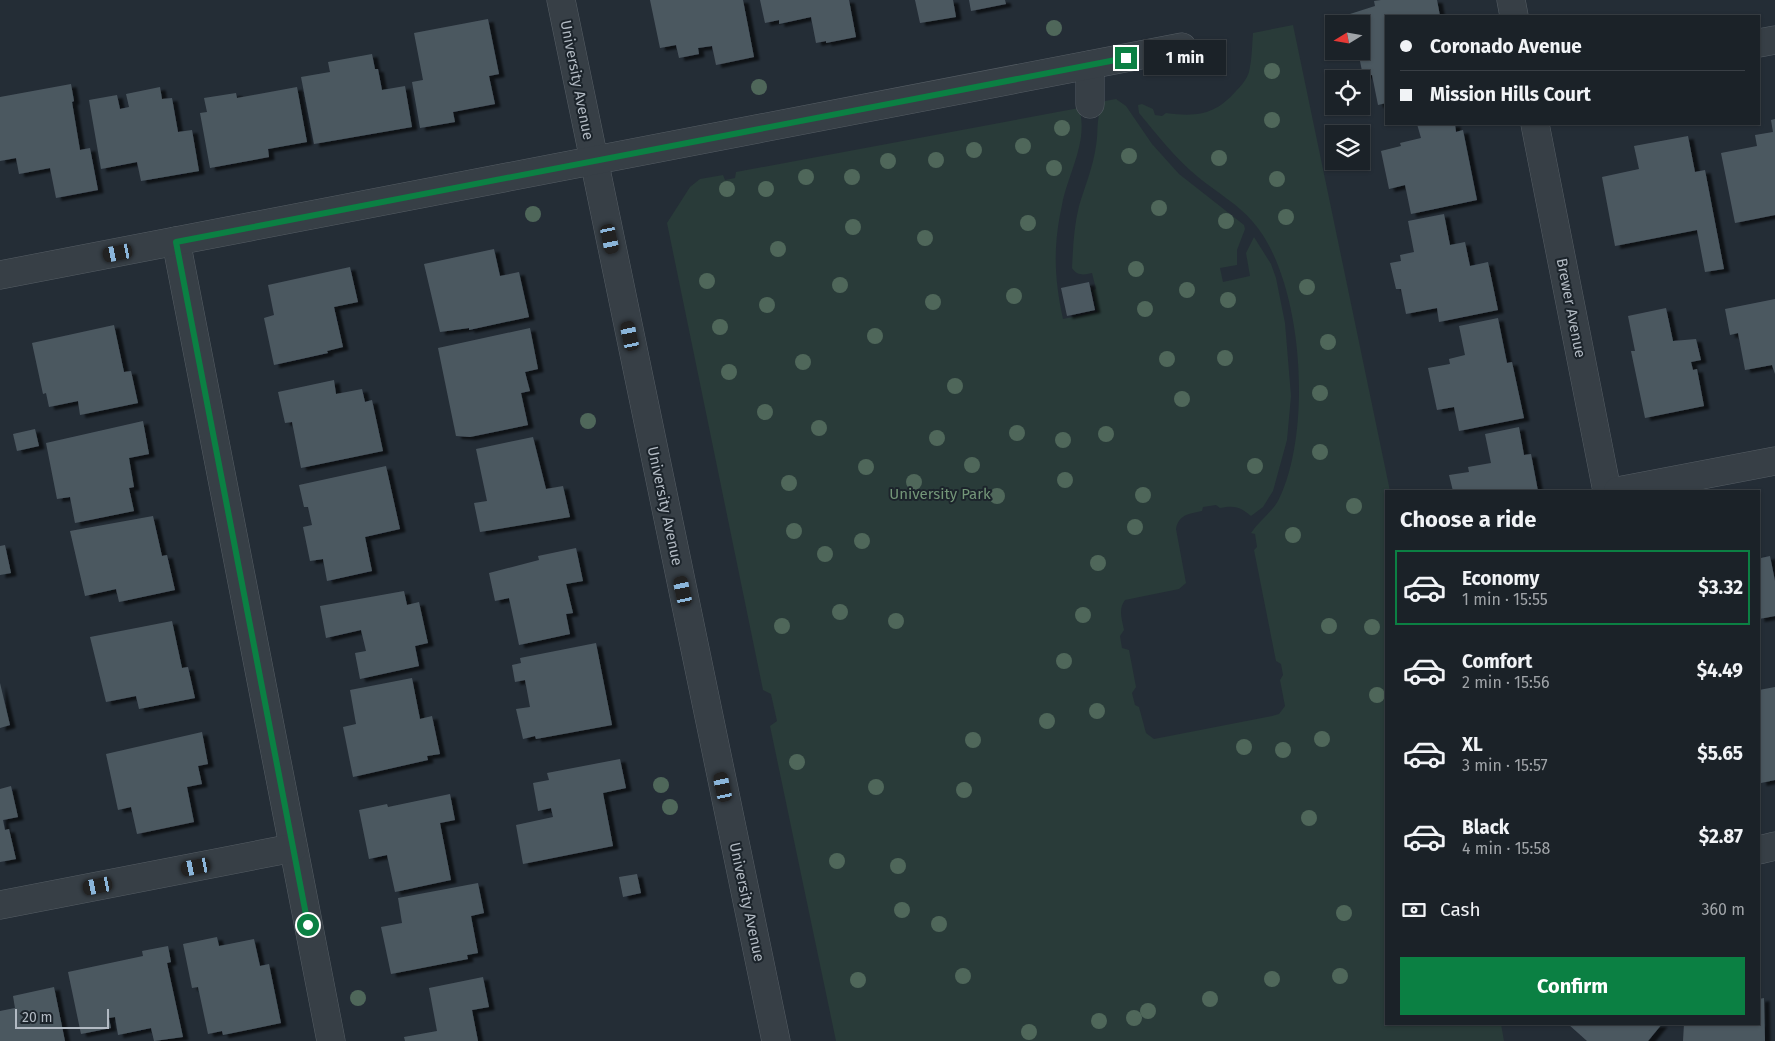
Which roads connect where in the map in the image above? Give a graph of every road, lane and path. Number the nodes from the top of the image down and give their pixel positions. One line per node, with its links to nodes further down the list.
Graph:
1 (561, 0): 10 (street, University Avenue)
2 (1511, 0): 3 (street)
3 (1514, 15)
4 (1775, 40): 5 (street)
5 (1760, 43)
6 (1182, 47): 7 (street)
7 (1090, 65): 8 (street); 10 (street)
8 (1090, 104)
9 (1535, 125): 14 (street, Brewer Avenue)
10 (593, 160): 11 (street); 21 (street, University Avenue)
11 (176, 242): 12 (street); 17 (street)
12 (0, 275)
13 (1775, 461): 15 (street)
14 (1607, 490)
15 (1623, 490)
16 (1775, 846): 18 (street)
17 (293, 848): 19 (street); 20 (street)
18 (1760, 850)
19 (0, 905)
20 (331, 1041)
21 (776, 1041)

